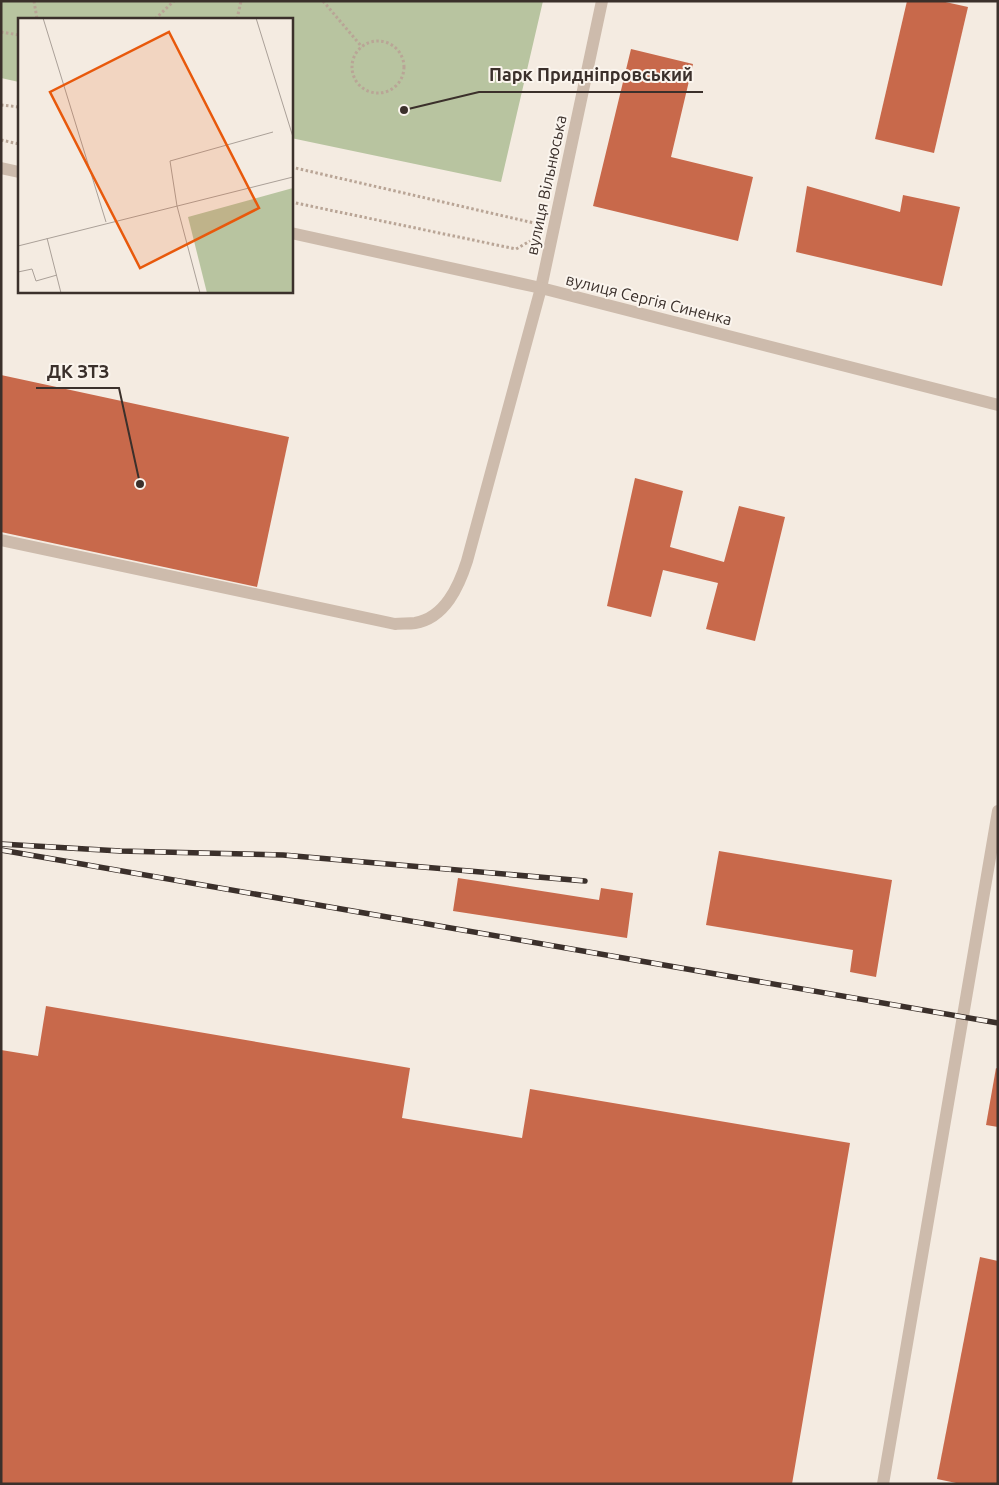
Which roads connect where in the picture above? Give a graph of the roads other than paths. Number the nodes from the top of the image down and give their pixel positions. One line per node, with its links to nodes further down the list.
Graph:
1 (602, 1): 5 (street, вулиця Вільнюська)
2 (1, 168): 3 (street)
3 (18, 172)
4 (292, 233): 5 (street, вулиця Сергія Синенка)
5 (541, 288): 6 (street, вулиця Сергія Синенка); 7 (street, вулиця Вільнюська)
6 (998, 405)
7 (1, 540)
8 (998, 811): 9 (street)
9 (883, 1484)

